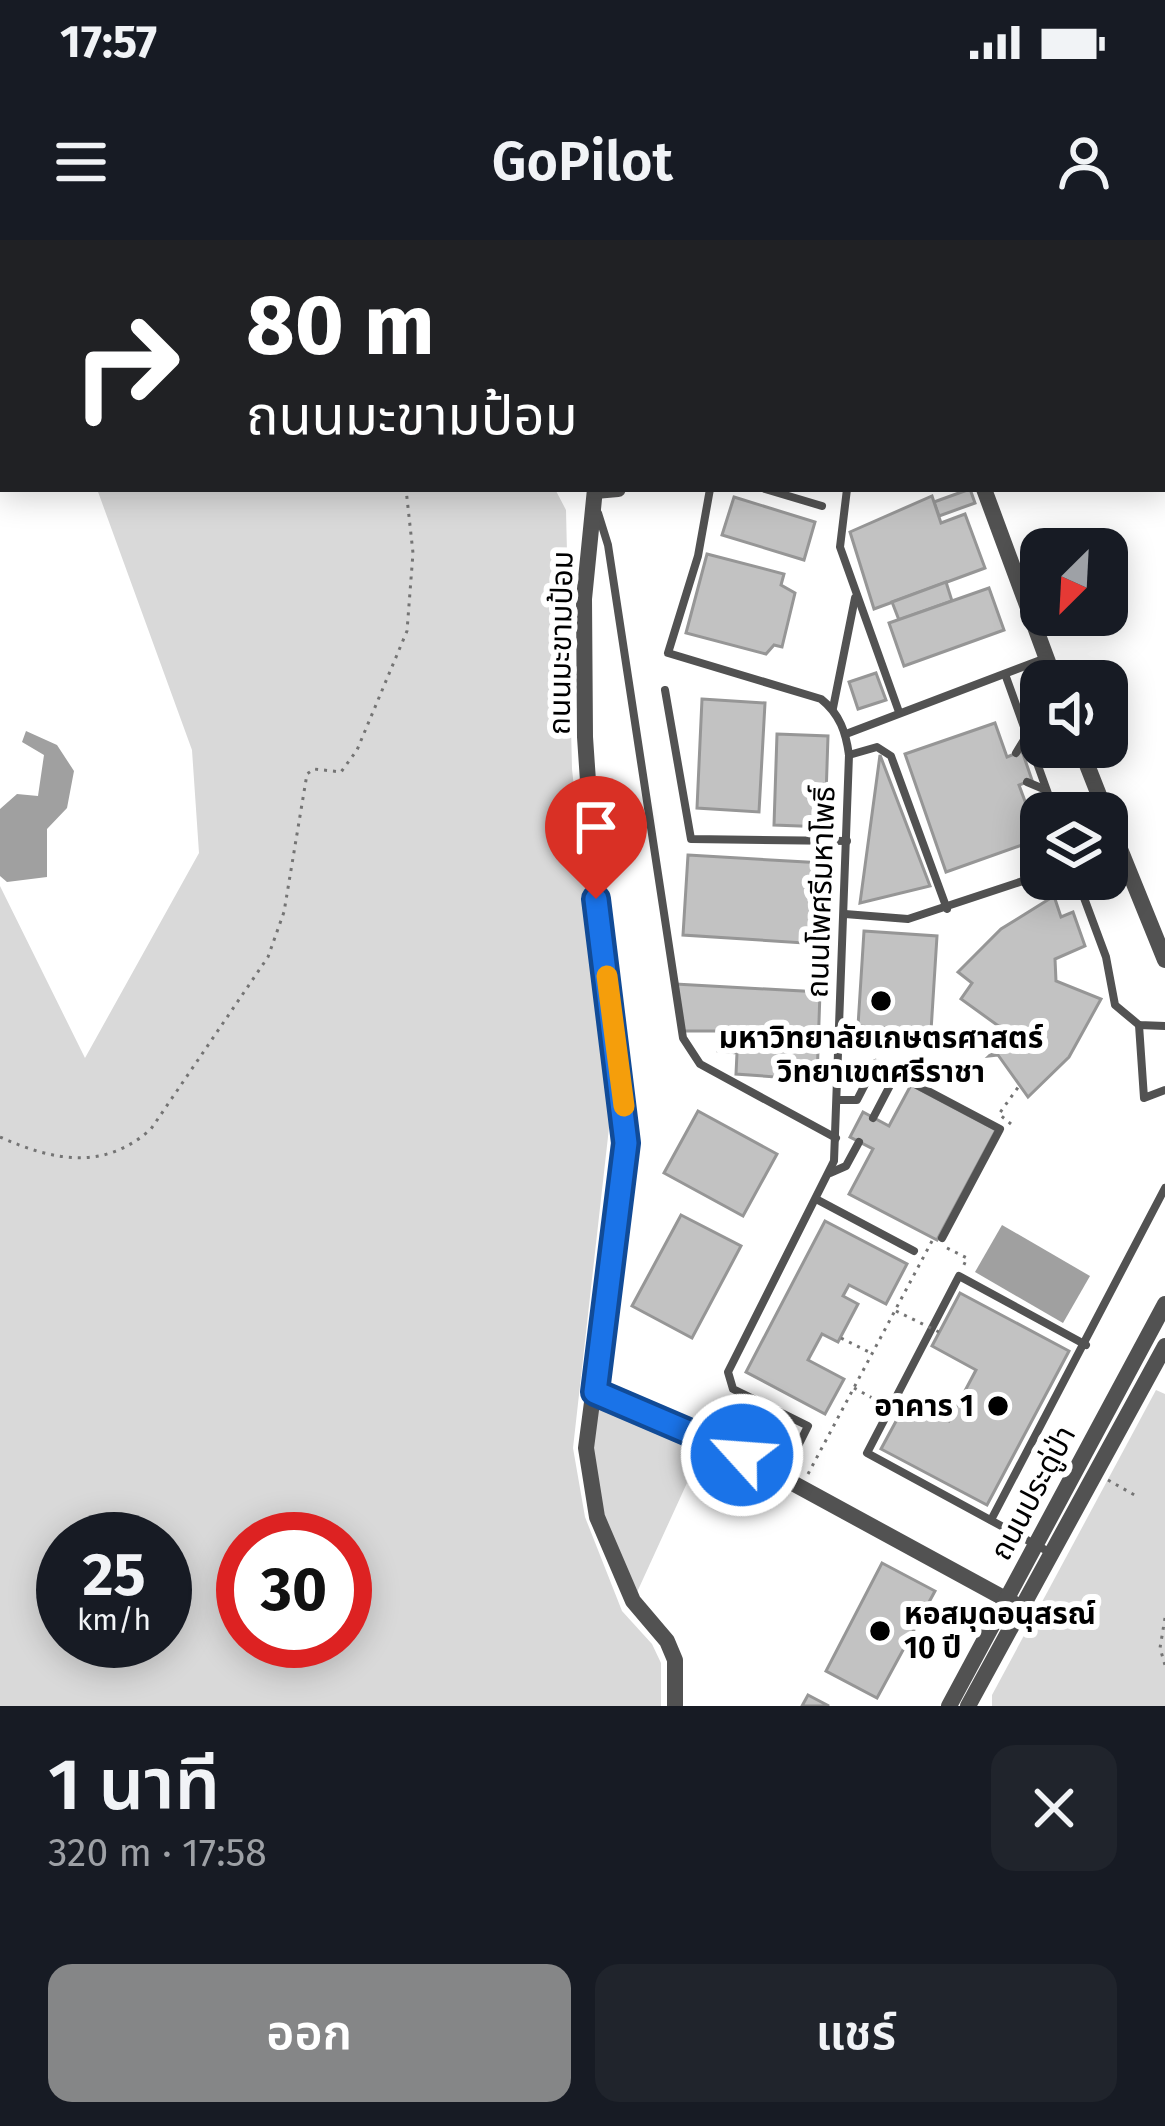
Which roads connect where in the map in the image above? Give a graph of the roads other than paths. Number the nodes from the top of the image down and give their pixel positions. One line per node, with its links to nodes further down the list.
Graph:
1 (709, 492): 11 (lane)
2 (775, 492): 6 (lane)
3 (847, 492): 7 (lane)
4 (985, 492): 8 (street)
5 (594, 494): 34 (lane); 45 (street, ถนนมะขามป้อม)
6 (822, 506)
7 (855, 598): 11 (lane); 12 (lane)
8 (1046, 658): 9 (lane)
9 (1005, 674): 12 (lane); 13 (lane)
10 (665, 690): 21 (lane)
11 (833, 708): 14 (lane, ถนนโพศรีมหาโพธิ์)
12 (899, 712): 14 (lane)
13 (1020, 716)
14 (846, 734): 17 (lane, ถนนโพศรีมหาโพธิ์)
15 (1020, 746): 16 (lane)
16 (1016, 753)
17 (849, 755): 21 (lane, ถนนโพศรีมหาโพธิ์); 25 (lane)
18 (1039, 768): 20 (lane)
19 (1027, 782): 20 (lane)
20 (1047, 791)
21 (847, 841): 26 (lane, ถนนโพศรีมหาโพธิ์)
22 (1128, 882): 27 (street)
23 (1020, 883): 25 (lane)
24 (1085, 900): 28 (lane)
25 (947, 909): 26 (lane)
26 (845, 914): 32 (lane, ถนนโพศรีมหาโพธิ์)
27 (1165, 960)
28 (1139, 1024): 29 (lane); 31 (lane)
29 (1165, 1026)
30 (896, 1074): 32 (lane); 33 (lane); 39 (lane)
31 (1165, 1090)
32 (837, 1100): 34 (lane, ถนนโพศรีมหาโพธิ์)
33 (873, 1118)
34 (836, 1138): 36 (lane, ถนนโพศรีมหาโพธิ์)
35 (859, 1142): 36 (lane)
36 (830, 1173): 38 (lane, ถนนโพศรีมหาโพธิ์)
37 (1165, 1189): 42 (lane)
38 (816, 1199): 40 (lane); 46 (lane, ถนนโพศรีมหาโพธิ์)
39 (944, 1242)
40 (914, 1251)
41 (1165, 1304): 48 (street, ถนนประดู่ป่า)
42 (1086, 1345): 47 (lane); 47 (lane)
43 (1165, 1346): 44 (street, ถนนประดู่ป่า)
44 (1158, 1376): 48 (street, ถนนประดู่ป่า)
45 (595, 1392): 46 (street); 50 (street, ถนนมะขามป้อม)
46 (783, 1478): 49 (street)
47 (991, 1520): 48 (lane)
48 (1043, 1549): 49 (street, ถนนประดู่ป่า)
49 (1014, 1604): 51 (street, ถนนประดู่ป่า); 52 (street, ถนนประดู่ป่า)
50 (675, 1706)
51 (949, 1706)
52 (968, 1706)

